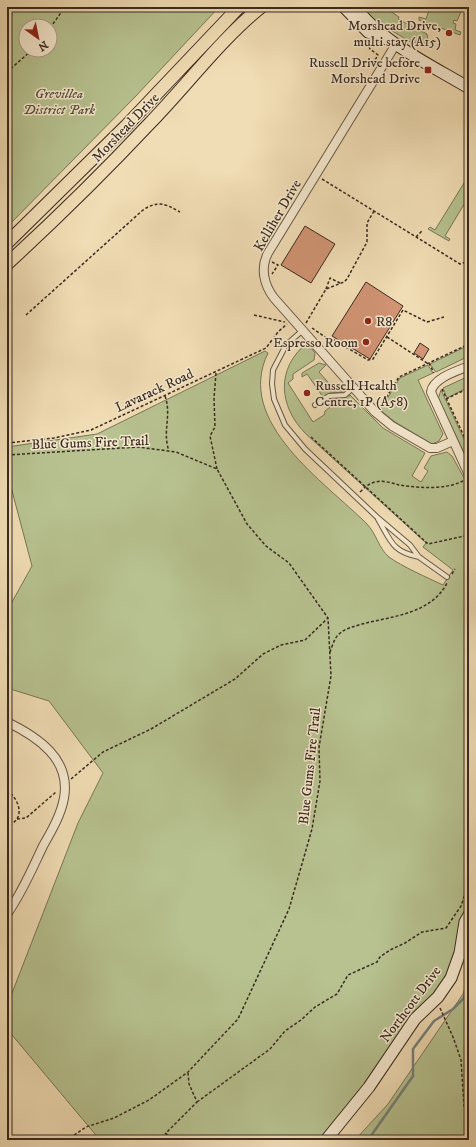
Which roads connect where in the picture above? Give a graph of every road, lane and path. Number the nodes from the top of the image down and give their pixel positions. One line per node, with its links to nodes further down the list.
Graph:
1 (65, 7): 6 (path)
2 (239, 7): 16 (main road, Morshead Drive)
3 (261, 7): 19 (main road, Morshead Drive)
4 (344, 7): 7 (street)
5 (356, 7): 7 (street)
6 (57, 18)
7 (392, 42): 10 (street); 28 (street, Kelliher Drive)
8 (23, 58): 9 (path)
9 (7, 72)
10 (469, 88)
11 (324, 174): 12 (path)
12 (374, 211): 15 (path); 21 (path)
13 (180, 212): 23 (path)
14 (422, 231): 15 (path)
15 (416, 237): 17 (path)
16 (7, 243)
17 (469, 261)
18 (271, 262): 20 (path)
19 (7, 264)
20 (271, 275)
21 (340, 284): 22 (path); 22 (path)
22 (326, 289): 27 (path)
23 (26, 315)
24 (254, 316): 33 (path, Lavarack Road)
25 (444, 317): 29 (path)
26 (301, 318): 29 (path)
27 (307, 320)
28 (303, 330): 35 (street, Kelliher Drive); 51 (lane)
29 (386, 337): 31 (path)
30 (469, 344): 31 (path)
31 (428, 363): 34 (path); 41 (path)
32 (469, 366): 43 (street)
33 (216, 372): 38 (path, Lavarack Road); 48 (path)
34 (434, 373)
35 (354, 388): 40 (lane); 43 (street, Kelliher Drive)
36 (469, 388): 39 (path)
37 (442, 389): 39 (path)
38 (165, 396): 44 (path, Lavarack Road); 46 (path)
39 (446, 399): 45 (path)
40 (315, 405)
41 (378, 408)
42 (311, 437): 50 (path)
43 (453, 441): 49 (street)
44 (7, 443)
45 (469, 448)
46 (169, 452): 47 (path, Blue Gums Fire Trail); 48 (path, Blue Gums Fire Trail)
47 (7, 455)
48 (217, 469): 57 (path)
49 (467, 478): 50 (path)
50 (365, 487): 51 (path); 53 (path)
51 (356, 497): 52 (lane)
52 (377, 517): 54 (lane); 54 (lane)
53 (469, 535)
54 (419, 557): 56 (lane)
55 (455, 569): 56 (path)
56 (449, 578): 58 (path)
57 (328, 618): 58 (path, Blue Gums Fire Trail); 60 (path)
58 (330, 653): 68 (path, Blue Gums Fire Trail)
59 (7, 722): 60 (street)
60 (66, 784): 62 (path); 65 (street)
61 (7, 790): 62 (path)
62 (17, 819): 63 (path)
63 (7, 828)
64 (469, 882): 69 (path)
65 (7, 914)
66 (469, 915): 75 (street, Northcott Drive)
67 (438, 1006): 70 (path)
68 (188, 1072): 69 (path); 72 (path, Blue Gums Fire Trail)
69 (197, 1102): 71 (path)
70 (469, 1119)
71 (166, 1133): 73 (path); 74 (path)
72 (67, 1140)
73 (157, 1140)
74 (170, 1140)
75 (326, 1140)

